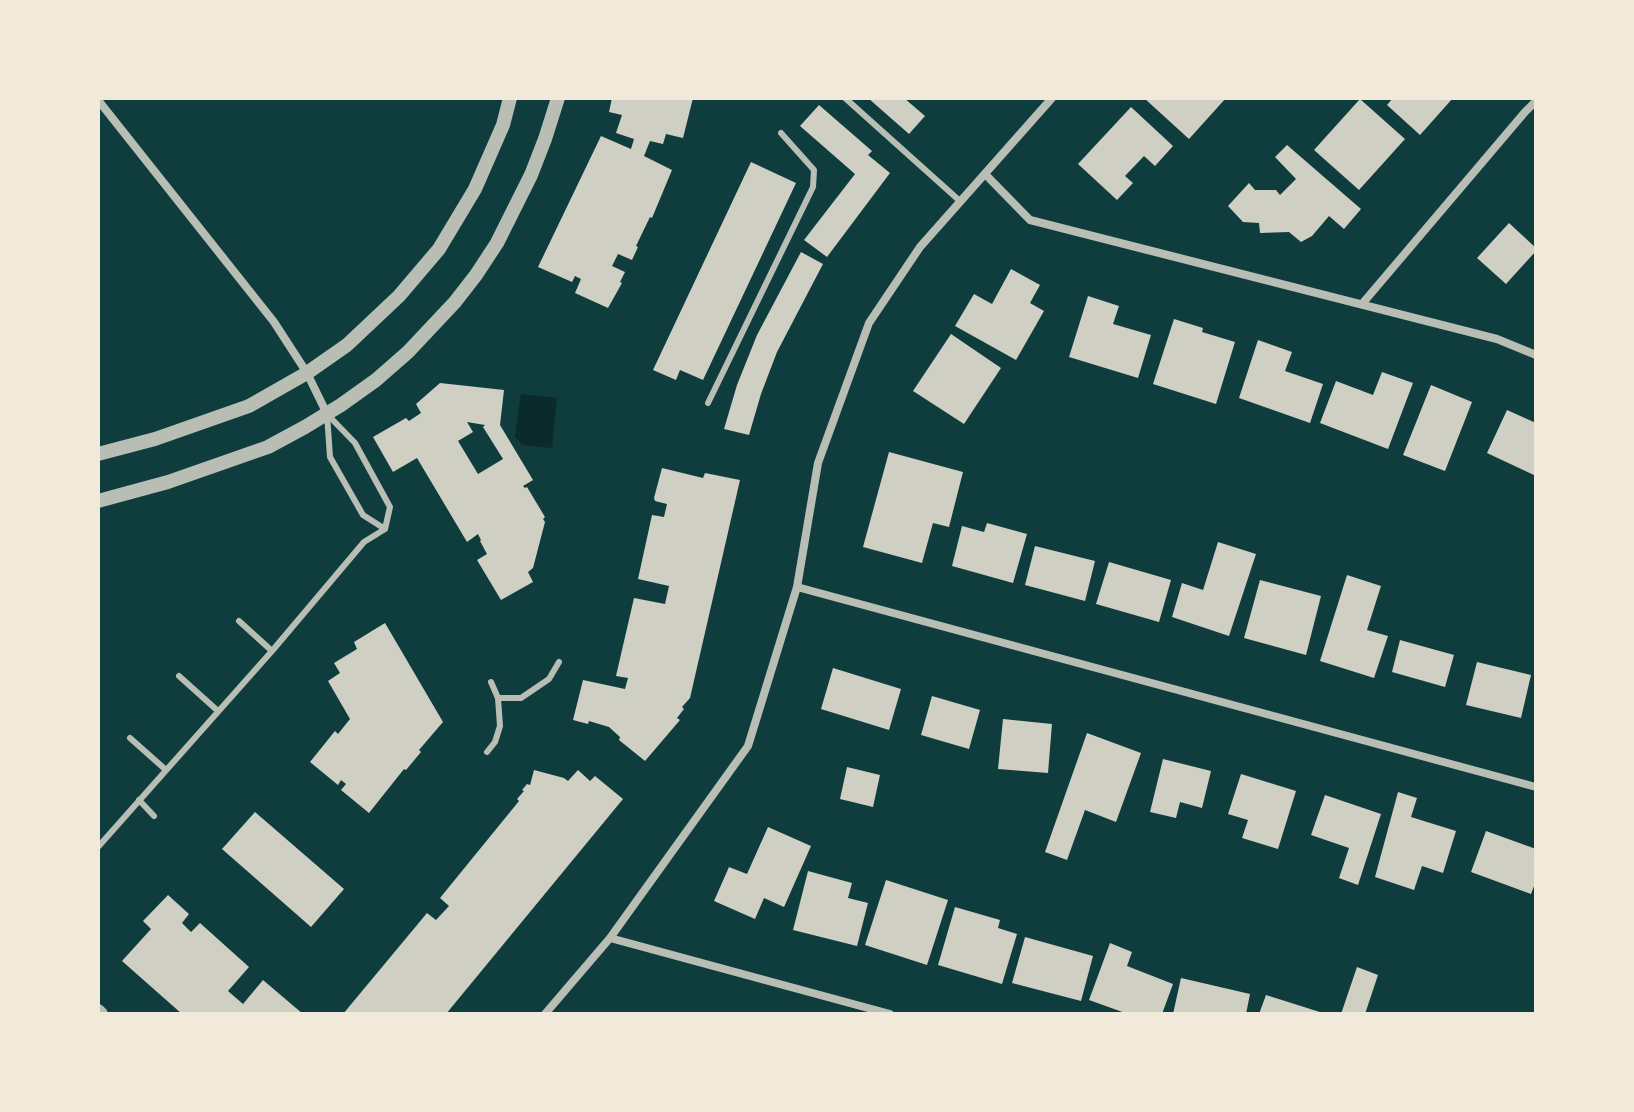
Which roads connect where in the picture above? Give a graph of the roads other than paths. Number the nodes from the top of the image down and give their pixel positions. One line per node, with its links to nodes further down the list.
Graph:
1 (510, 98): 12 (street)
2 (558, 98): 14 (street)
3 (845, 98): 9 (lane)
4 (1052, 98): 8 (street)
5 (98, 100): 12 (street)
6 (1536, 101): 10 (street)
7 (781, 133): 13 (lane)
8 (985, 174): 9 (street); 10 (street)
9 (961, 202): 18 (street)
10 (1362, 304): 11 (street)
11 (1536, 355)
12 (307, 373): 14 (street); 15 (street)
13 (708, 403)
14 (327, 414): 16 (street); 17 (lane); 17 (lane)
15 (98, 454)
16 (98, 501)
17 (385, 529): 20 (lane)
18 (797, 587): 29 (street); 33 (street)
19 (239, 621): 20 (lane)
20 (272, 651): 25 (lane)
21 (559, 662): 24 (lane)
22 (179, 676): 25 (lane)
23 (491, 682): 24 (lane)
24 (498, 698): 27 (lane)
25 (218, 711): 28 (lane)
26 (130, 738): 28 (lane)
27 (487, 752)
28 (166, 770): 30 (lane)
29 (1536, 787)
30 (139, 800): 31 (lane); 32 (lane)
31 (154, 816)
32 (99, 843)
33 (610, 938): 34 (street); 35 (street)
34 (545, 1014)
35 (890, 1014)

